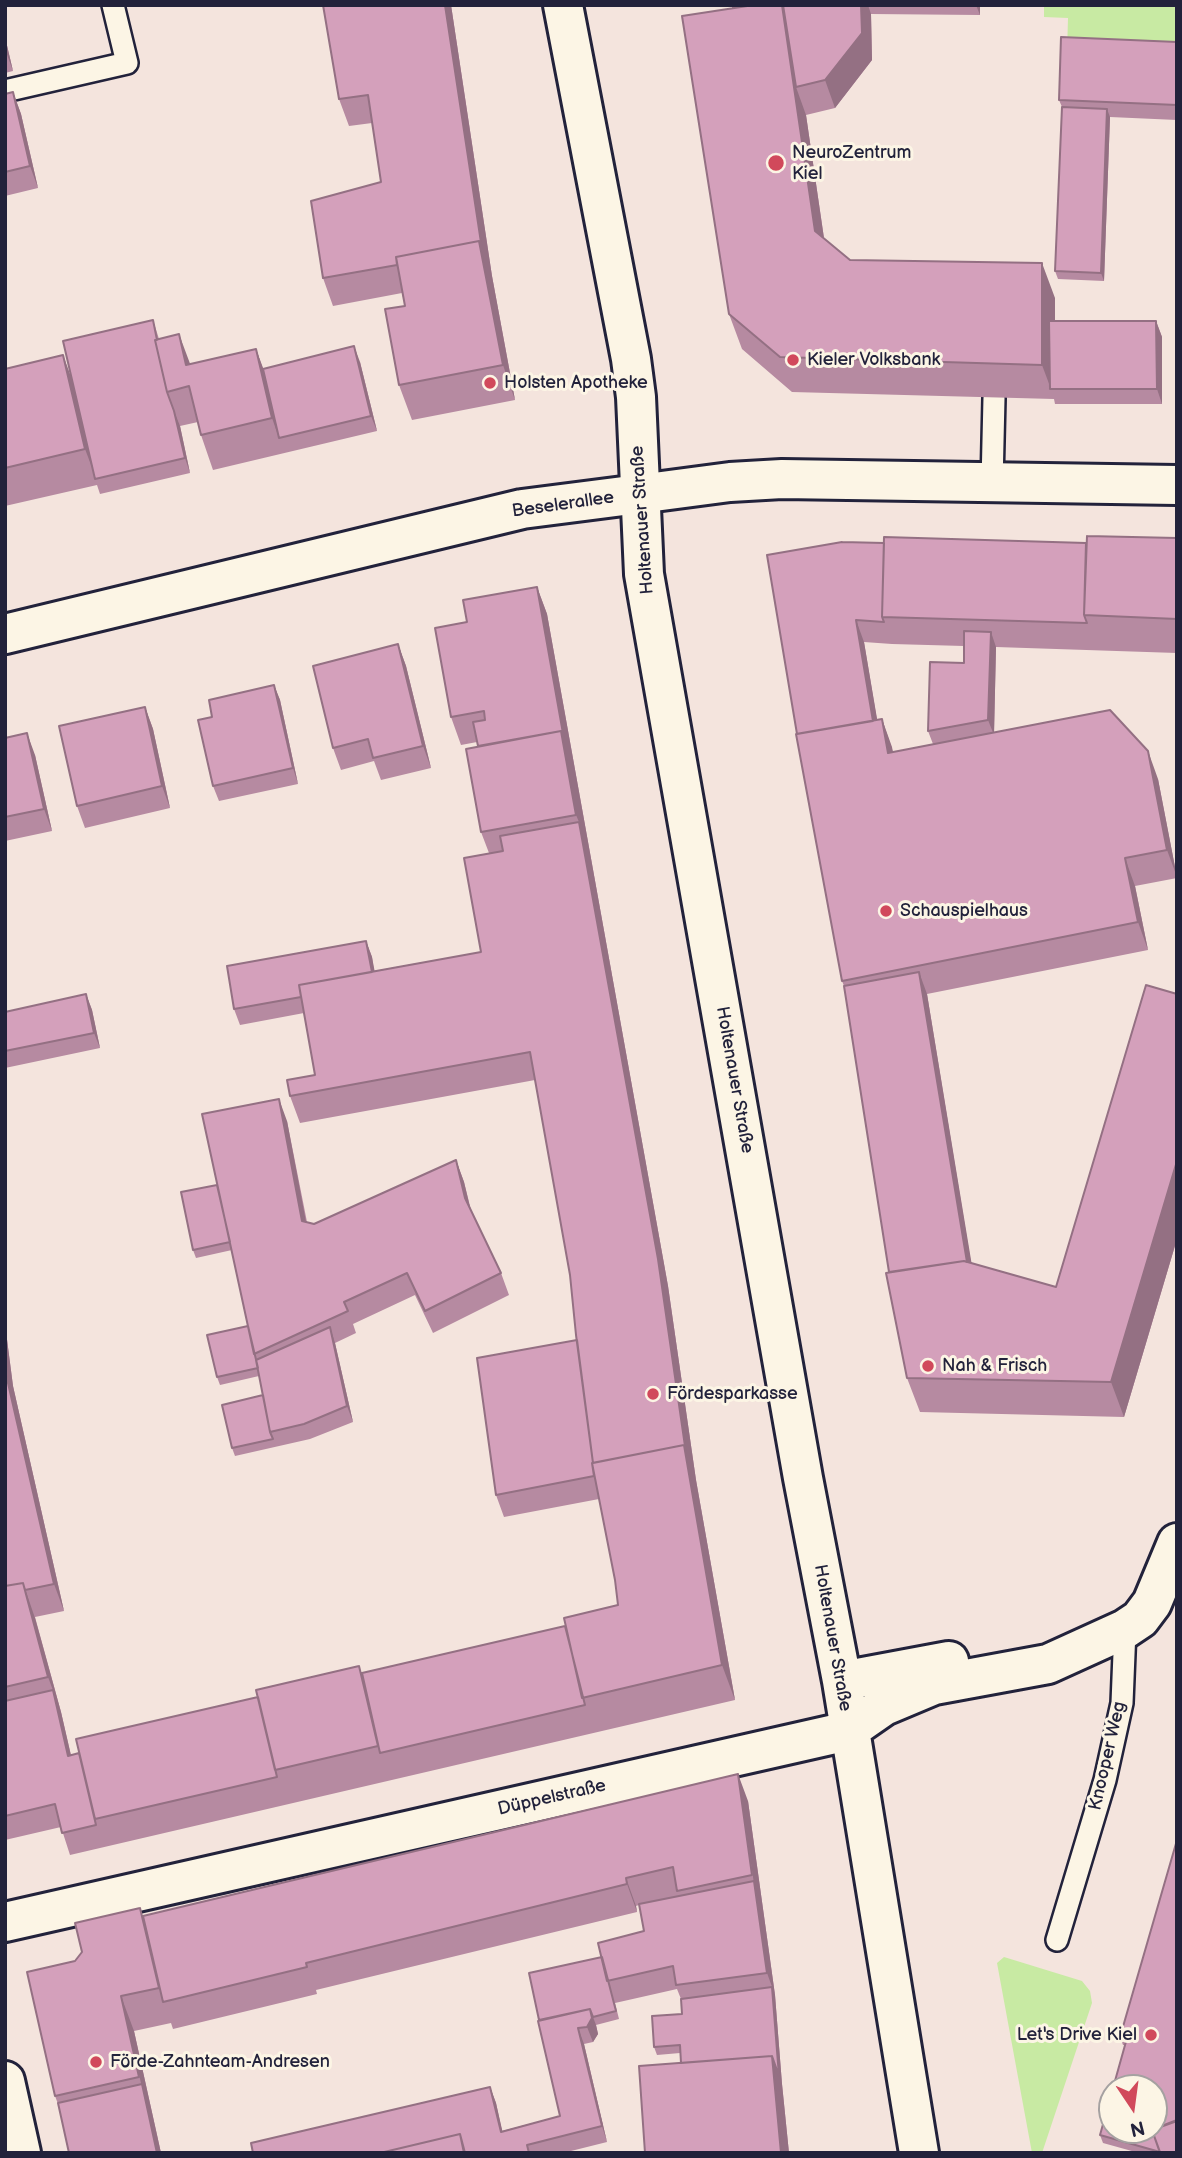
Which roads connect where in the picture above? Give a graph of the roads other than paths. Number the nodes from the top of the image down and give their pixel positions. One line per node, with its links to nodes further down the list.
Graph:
1 (113, 5): 3 (lane)
2 (563, 5): 7 (main road, Holtenauer Straße)
3 (5, 91)
4 (994, 398): 5 (lane)
5 (992, 484): 6 (main road, Beselerallee); 7 (main road, Beselerallee)
6 (1177, 485)
7 (639, 494): 8 (main road, Beselerallee); 13 (main road, Holtenauer Straße)
8 (5, 634)
9 (1177, 1543): 10 (main road)
10 (1168, 1595): 11 (main road)
11 (1125, 1629): 12 (main road, Düppelstraße); 16 (lane, Knooper Weg)
12 (1088, 1645): 13 (main road, Düppelstraße); 14 (main road, Düppelstraße)
13 (842, 1681): 14 (main road, Holtenauer Straße)
14 (848, 1731): 15 (main road, Düppelstraße); 19 (main road, Holtenauer Straße)
15 (5, 1922)
16 (1057, 1940)
17 (5, 2081): 18 (main road)
18 (21, 2153)
19 (919, 2153)

